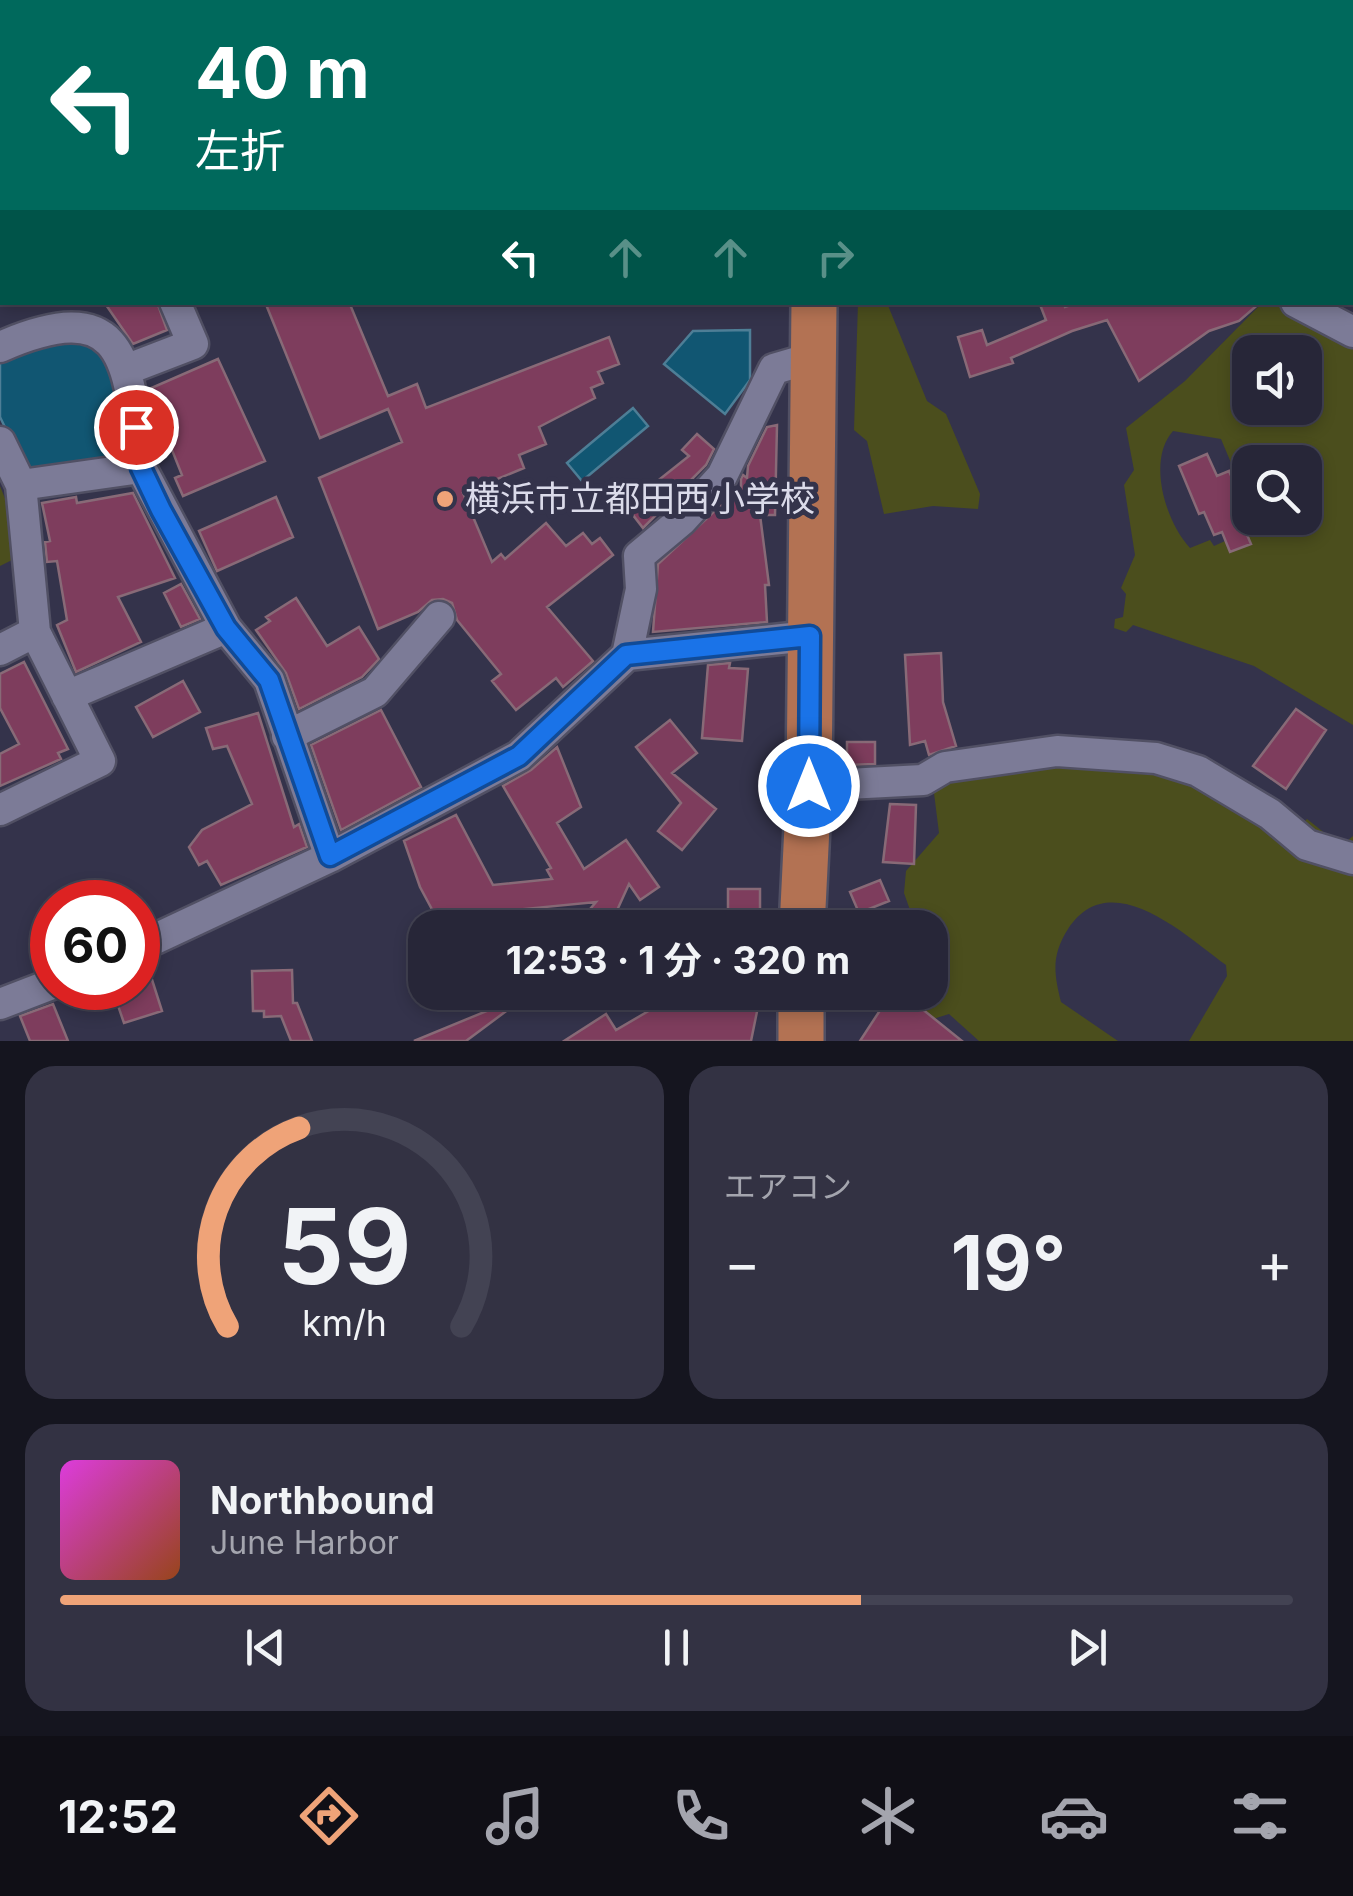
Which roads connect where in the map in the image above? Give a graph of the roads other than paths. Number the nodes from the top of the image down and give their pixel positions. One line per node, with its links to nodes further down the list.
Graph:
1 (176, 305): 7 (street)
2 (814, 305): 6 (main road)
3 (1302, 305): 4 (street)
4 (1353, 332)
5 (0, 347): 7 (street)
6 (815, 357): 14 (main road); 16 (street)
7 (128, 369): 9 (street)
8 (0, 442): 10 (street)
9 (141, 468): 10 (street); 12 (street)
10 (22, 485): 13 (street)
11 (439, 617): 18 (street)
12 (226, 628): 17 (street); 18 (street)
13 (35, 632): 15 (street); 17 (street)
14 (810, 636): 16 (street); 19 (main road)
15 (0, 650)
16 (626, 655): 21 (street)
17 (68, 696): 20 (street)
18 (287, 736): 21 (street)
19 (809, 786): 22 (street); 23 (main road)
20 (0, 810)
21 (330, 856): 24 (street)
22 (1353, 859)
23 (803, 910)
24 (160, 937)
25 (30, 992): 26 (street)
26 (0, 1004)
27 (801, 1010): 28 (main road)
28 (801, 1041)

